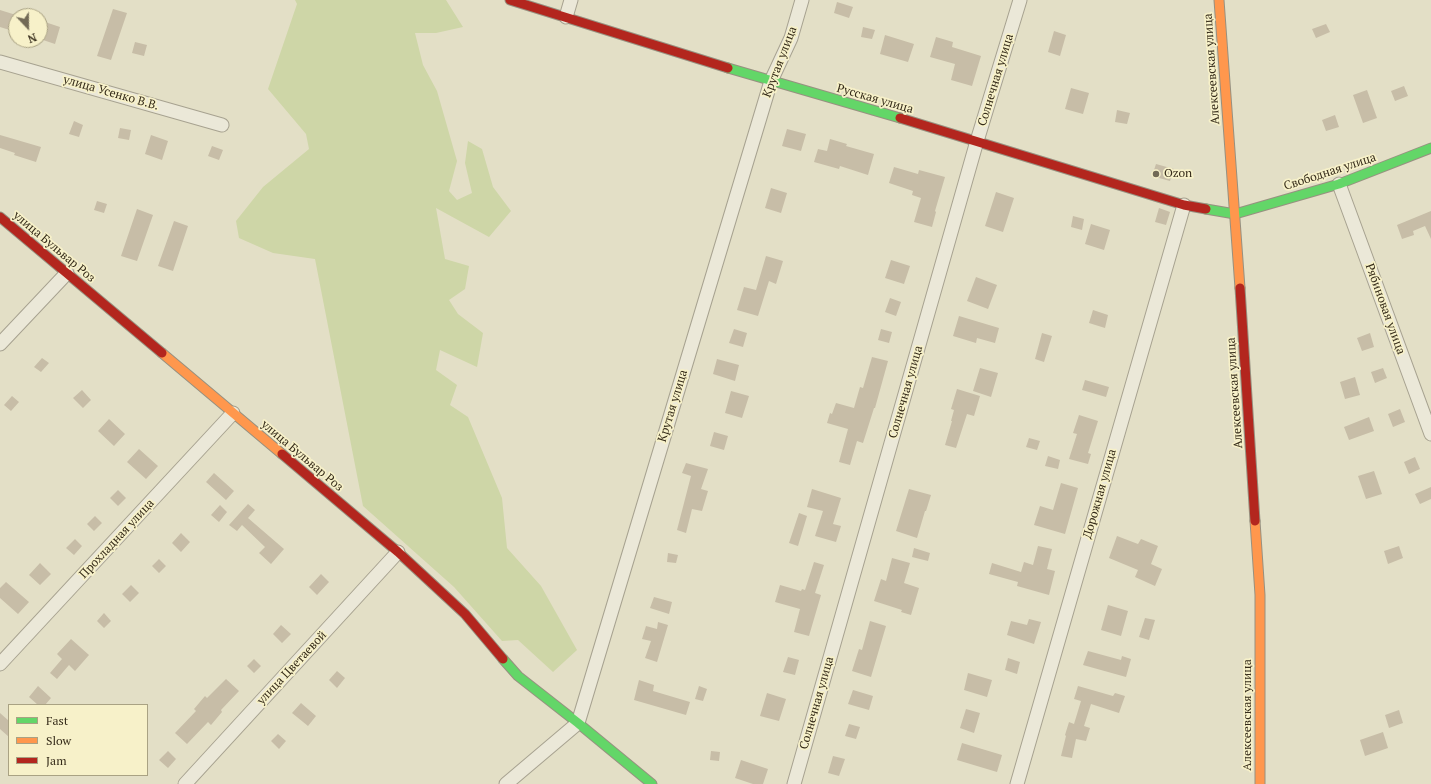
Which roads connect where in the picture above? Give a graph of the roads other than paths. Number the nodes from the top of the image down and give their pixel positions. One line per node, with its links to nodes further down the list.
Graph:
1 (510, 0): 6 (street, Русская улица)
2 (571, 0): 6 (street)
3 (802, 0): 8 (street, Крутая улица)
4 (1020, 0): 10 (street, Солнечная улица)
5 (1219, 0): 14 (street, Алексеевская улица)
6 (566, 17): 8 (street, Русская улица)
7 (0, 62): 9 (street, улица Усенко В.В.)
8 (771, 81): 10 (street, Русская улица); 22 (street, Крутая улица)
9 (222, 125)
10 (977, 141): 13 (street, Русская улица); 26 (street, Солнечная улица)
11 (1431, 148): 12 (street, Свободная улица)
12 (1339, 184): 14 (street, Свободная улица); 19 (street, Рябиновая улица)
13 (1184, 205): 14 (street, Русская улица); 27 (street, Дорожная улица)
14 (1235, 214): 28 (street, Алексеевская улица)
15 (0, 217): 16 (street, улица Бульвар Роз)
16 (66, 273): 17 (street); 18 (street, улица Бульвар Роз)
17 (0, 344)
18 (233, 413): 20 (street, улица Бульвар Роз); 21 (street, Прохладная улица)
19 (1431, 434)
20 (398, 552): 22 (street, улица Бульвар Роз); 23 (street, улица Цветаевой)
21 (0, 664)
22 (578, 723): 24 (street); 25 (street)
23 (185, 784)
24 (506, 784)
25 (652, 784)
26 (794, 784)
27 (1017, 784)
28 (1260, 784)

